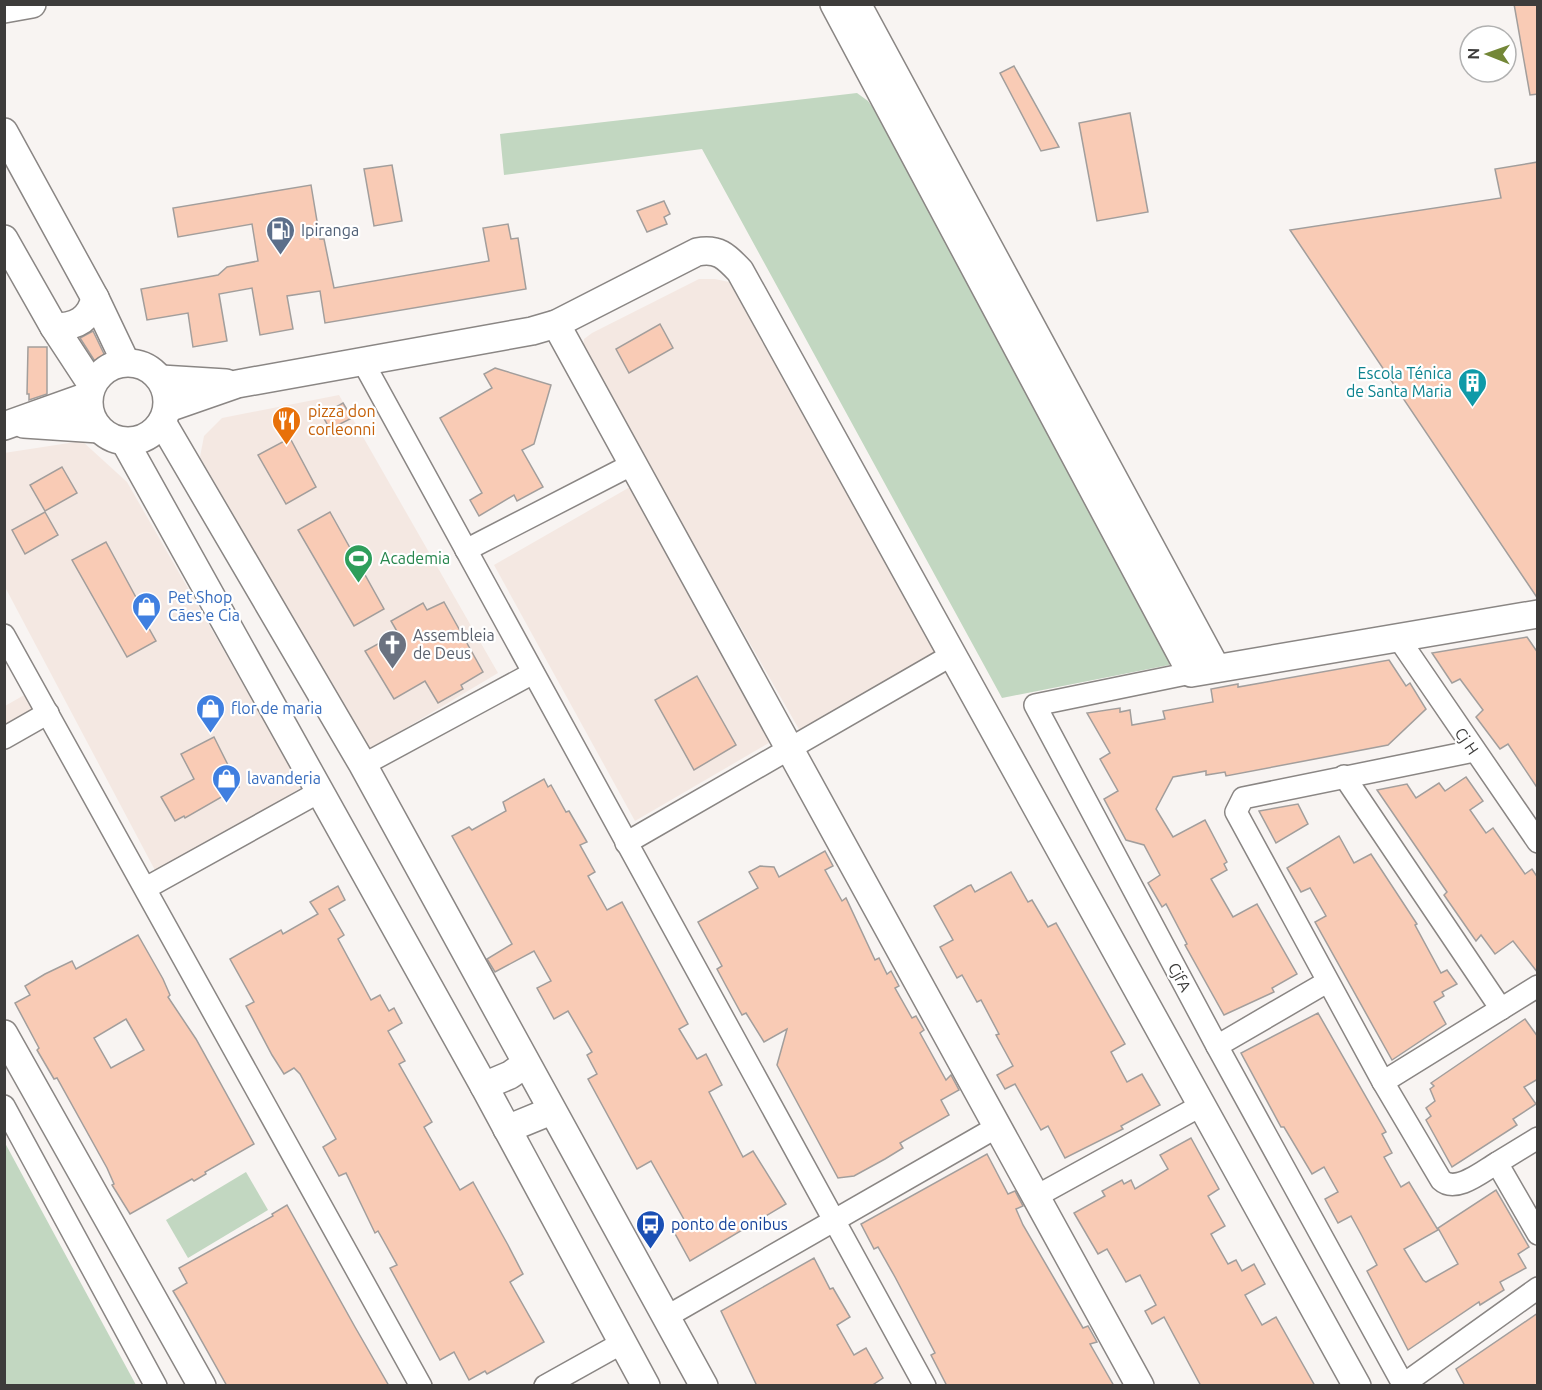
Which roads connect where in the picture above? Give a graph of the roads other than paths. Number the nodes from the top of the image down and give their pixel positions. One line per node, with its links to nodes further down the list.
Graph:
1 (32, 4): 4 (street)
2 (834, 4): 25 (street)
3 (857, 4): 25 (street)
4 (4, 9)
5 (8, 146): 7 (street)
6 (4, 239): 9 (street)
7 (95, 298): 9 (street); 10 (street)
8 (556, 324): 11 (street); 19 (street); 24 (street)
9 (54, 327): 14 (street)
10 (125, 361): 12 (street); 14 (street)
11 (363, 362): 13 (street); 20 (street)
12 (162, 379): 13 (street); 15 (street)
13 (237, 384): 15 (street)
14 (90, 391): 16 (street); 17 (street)
15 (165, 415): 18 (street); 31 (street)
16 (11, 424): 17 (street)
17 (99, 429): 18 (street)
18 (125, 442): 33 (street)
19 (633, 464): 20 (street); 29 (street)
20 (466, 550): 26 (street)
21 (1537, 615): 23 (street)
22 (4, 635): 27 (street)
23 (1399, 639): 25 (street); 30 (street, Cj H)
24 (952, 655): 29 (street); 45 (street)
25 (1204, 670): 41 (street, CjfA)
26 (533, 673): 31 (street); 35 (street)
27 (48, 713): 28 (street); 36 (street)
28 (4, 738)
29 (789, 747): 35 (street); 48 (street)
30 (1474, 751): 32 (street); 34 (street, Cj H)
31 (363, 765): 42 (street)
32 (1344, 776): 37 (street); 39 (street)
33 (320, 792): 36 (street); 44 (street)
34 (1538, 842)
35 (626, 843): 53 (street)
36 (146, 888): 61 (street)
37 (1327, 982): 41 (street); 43 (street)
38 (1538, 987): 39 (street)
39 (1501, 1009): 43 (street)
40 (4, 1034): 60 (street)
41 (1217, 1046): 58 (street, CjfA)
42 (526, 1064): 44 (street); 47 (street)
43 (1383, 1082): 51 (street)
44 (483, 1086): 49 (street)
45 (1202, 1106): 52 (street); 67 (street)
46 (4, 1107): 59 (street)
47 (551, 1111): 49 (street); 56 (street)
48 (998, 1127): 52 (street); 53 (street)
49 (507, 1129): 57 (street)
50 (1538, 1138): 51 (street)
51 (1497, 1163): 54 (street)
52 (1035, 1197): 66 (street)
53 (835, 1221): 56 (street); 65 (street)
54 (1538, 1234)
55 (1538, 1288): 58 (street)
56 (666, 1317): 64 (street)
57 (622, 1343): 62 (street); 63 (street)
58 (1404, 1385)
59 (156, 1386)
60 (202, 1386)
61 (421, 1386)
62 (545, 1386)
63 (646, 1386)
64 (704, 1386)
65 (925, 1386)
66 (1140, 1386)
67 (1357, 1386)

